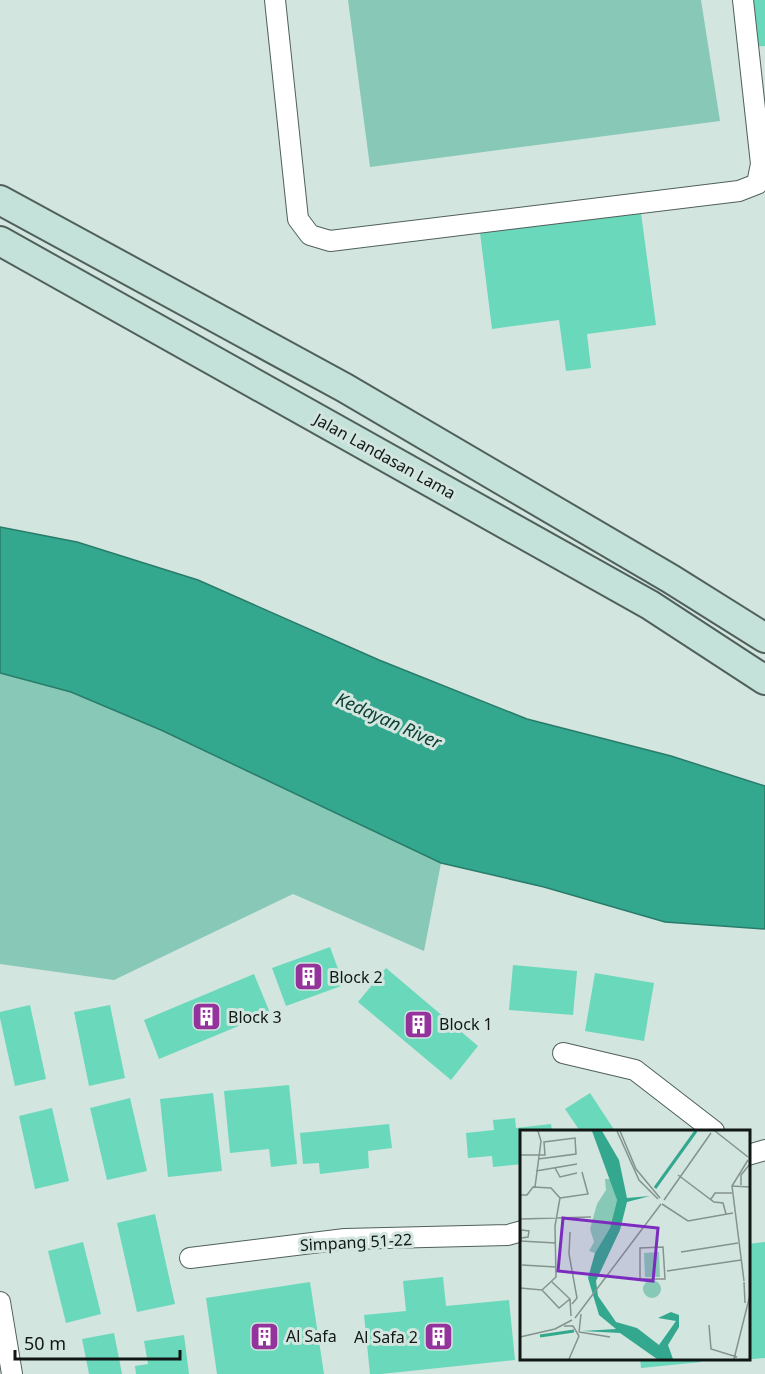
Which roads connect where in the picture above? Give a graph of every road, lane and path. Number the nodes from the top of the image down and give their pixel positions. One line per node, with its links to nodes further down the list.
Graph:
1 (275, 0): 2 (street)
2 (743, 0)
3 (0, 200): 5 (main road)
4 (0, 241): 6 (main road, Jalan Landasan Lama)
5 (765, 638)
6 (765, 680)
7 (564, 1053): 8 (street)
8 (713, 1130)
9 (765, 1150): 10 (street)
10 (750, 1154)
11 (520, 1232): 12 (street, Simpang 51-22)
12 (190, 1258)
13 (0, 1302): 14 (street)
14 (12, 1374)

